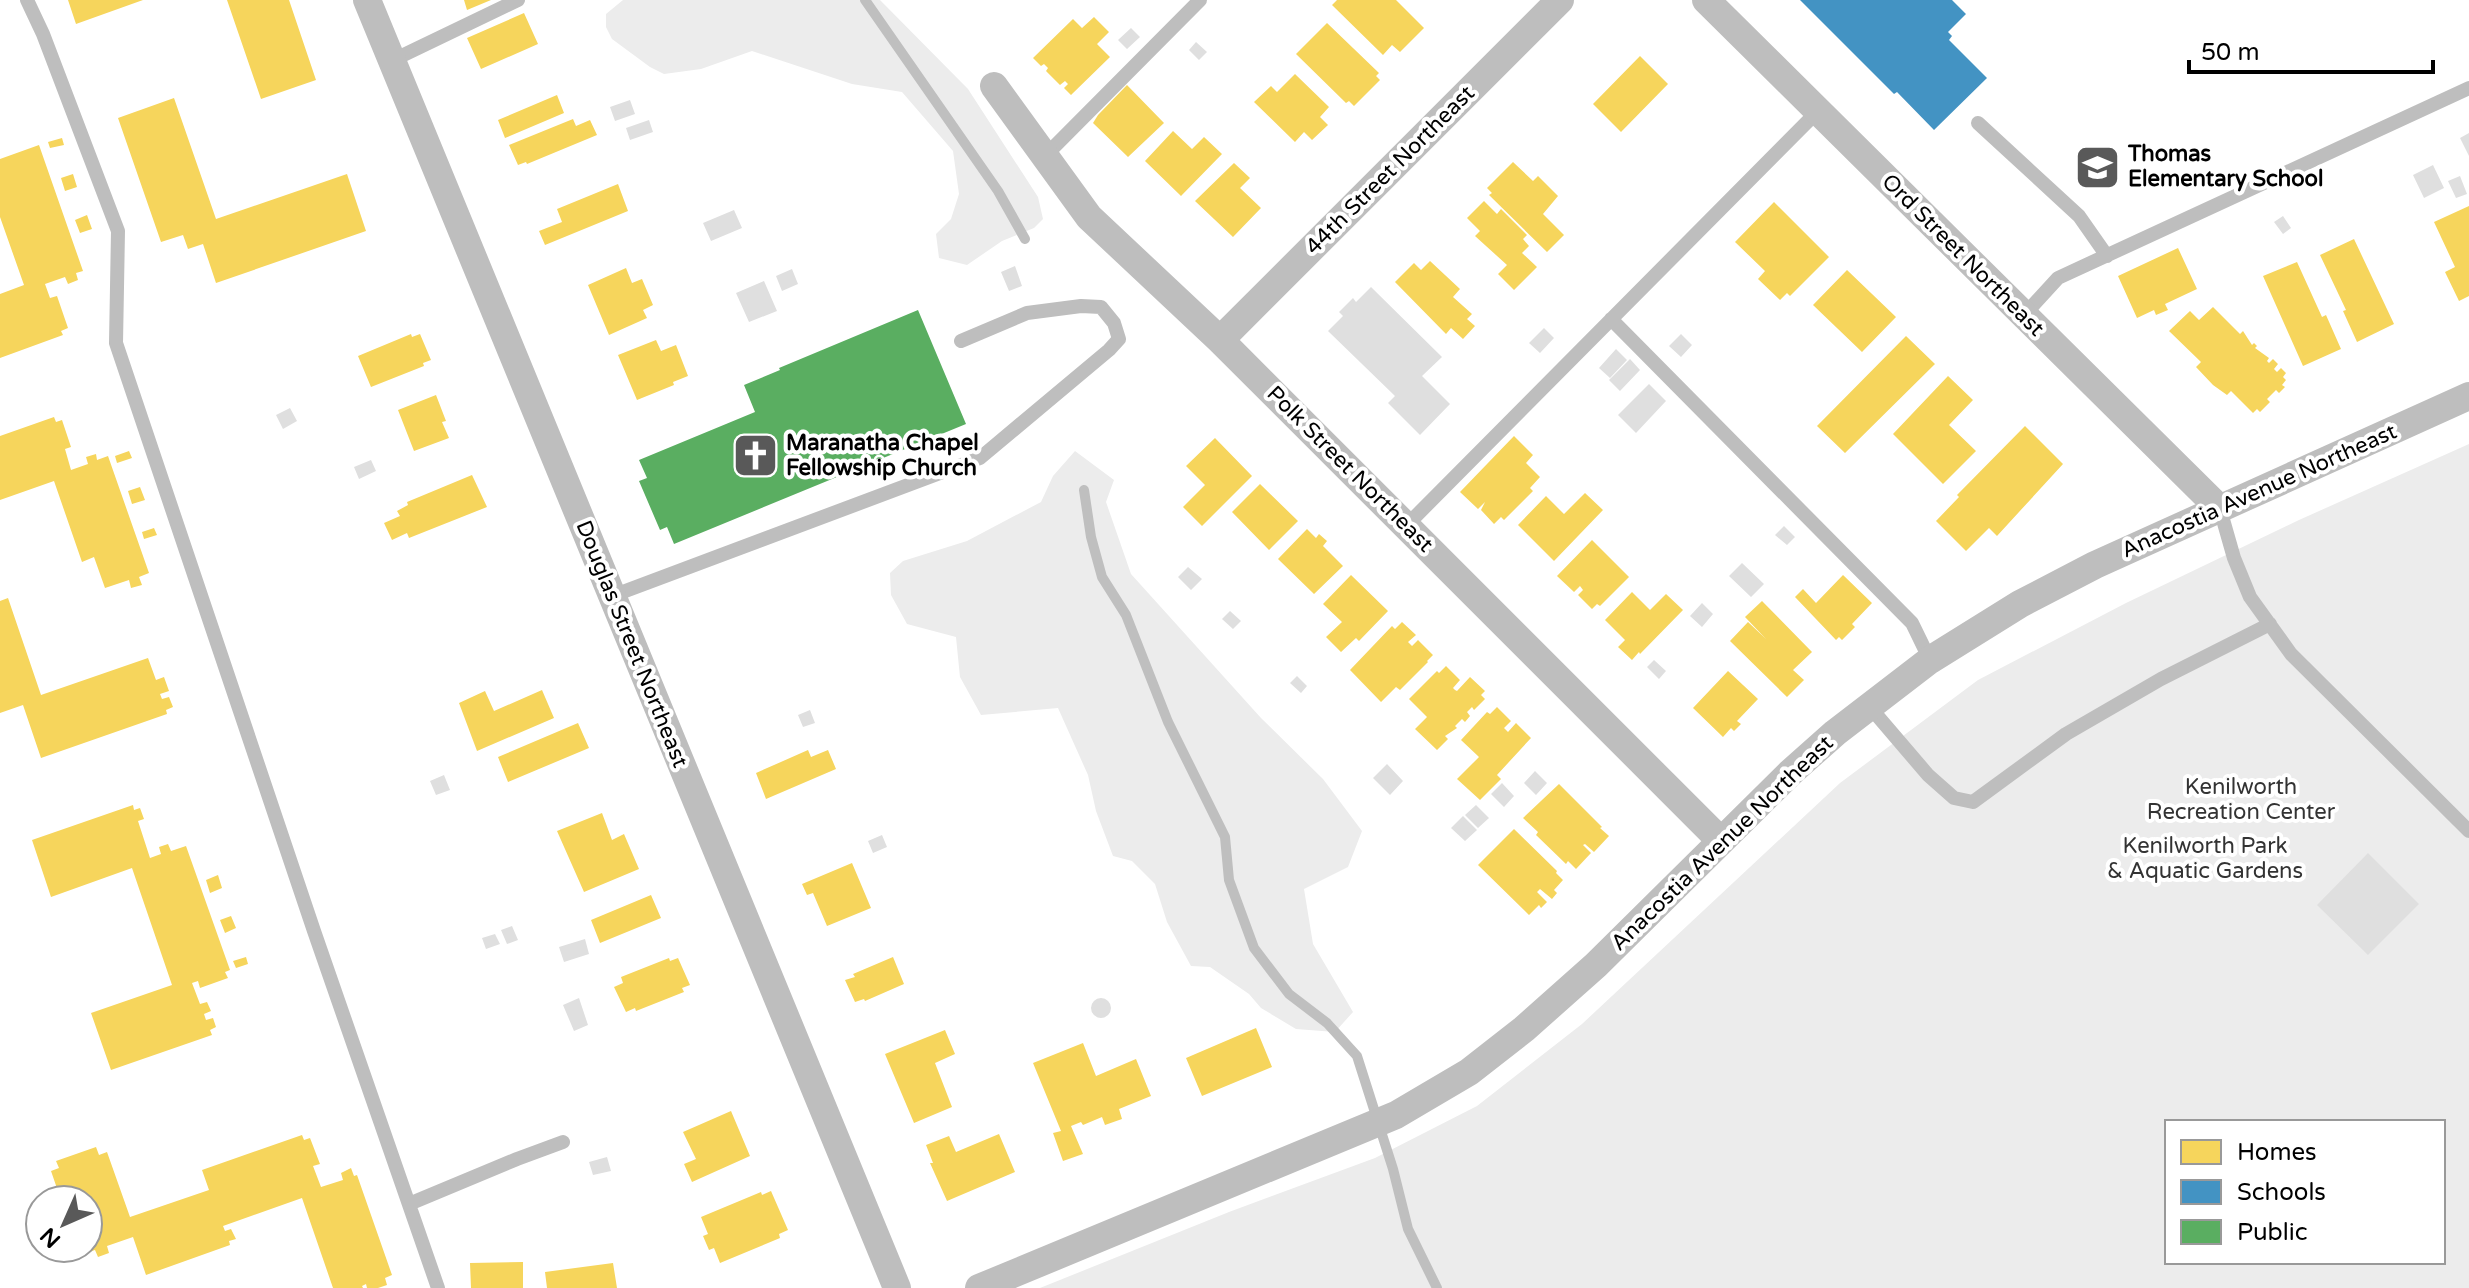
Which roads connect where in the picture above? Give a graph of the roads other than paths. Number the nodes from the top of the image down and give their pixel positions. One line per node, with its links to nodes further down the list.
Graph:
1 (27, 0): 28 (lane)
2 (367, 0): 7 (street, Douglas Street Northeast)
3 (518, 0): 7 (lane)
4 (1200, 0): 12 (lane)
5 (1560, 0): 16 (street, 44th Street Northeast)
6 (1706, 0): 10 (street, Ord Street Northeast)
7 (391, 61): 21 (street, Douglas Street Northeast)
8 (994, 86): 12 (street, Polk Street Northeast)
9 (2469, 88): 13 (lane)
10 (1818, 111): 14 (street, Ord Street Northeast); 15 (lane)
11 (1978, 123): 13 (lane)
12 (1045, 156): 16 (street, Polk Street Northeast)
13 (2107, 256): 14 (lane)
14 (2024, 315): 19 (street, Ord Street Northeast)
15 (1611, 319): 20 (lane); 23 (lane)
16 (1220, 340): 20 (street, Polk Street Northeast)
17 (961, 341): 21 (lane)
18 (2469, 396): 19 (street, Anacostia Avenue Northeast)
19 (2220, 509): 22 (lane); 23 (street, Anacostia Avenue Northeast)
20 (1407, 525): 26 (street, Polk Street Northeast)
21 (612, 596): 30 (street, Douglas Street Northeast)
22 (2270, 624): 24 (lane); 25 (lane)
23 (1930, 660): 24 (street, Anacostia Avenue Northeast)
24 (1869, 706): 26 (street, Anacostia Avenue Northeast)
25 (2469, 831)
26 (1721, 841): 31 (street, Anacostia Avenue Northeast)
27 (563, 1142): 28 (lane)
28 (409, 1204): 29 (lane)
29 (438, 1288)
30 (897, 1288)
31 (979, 1288)

